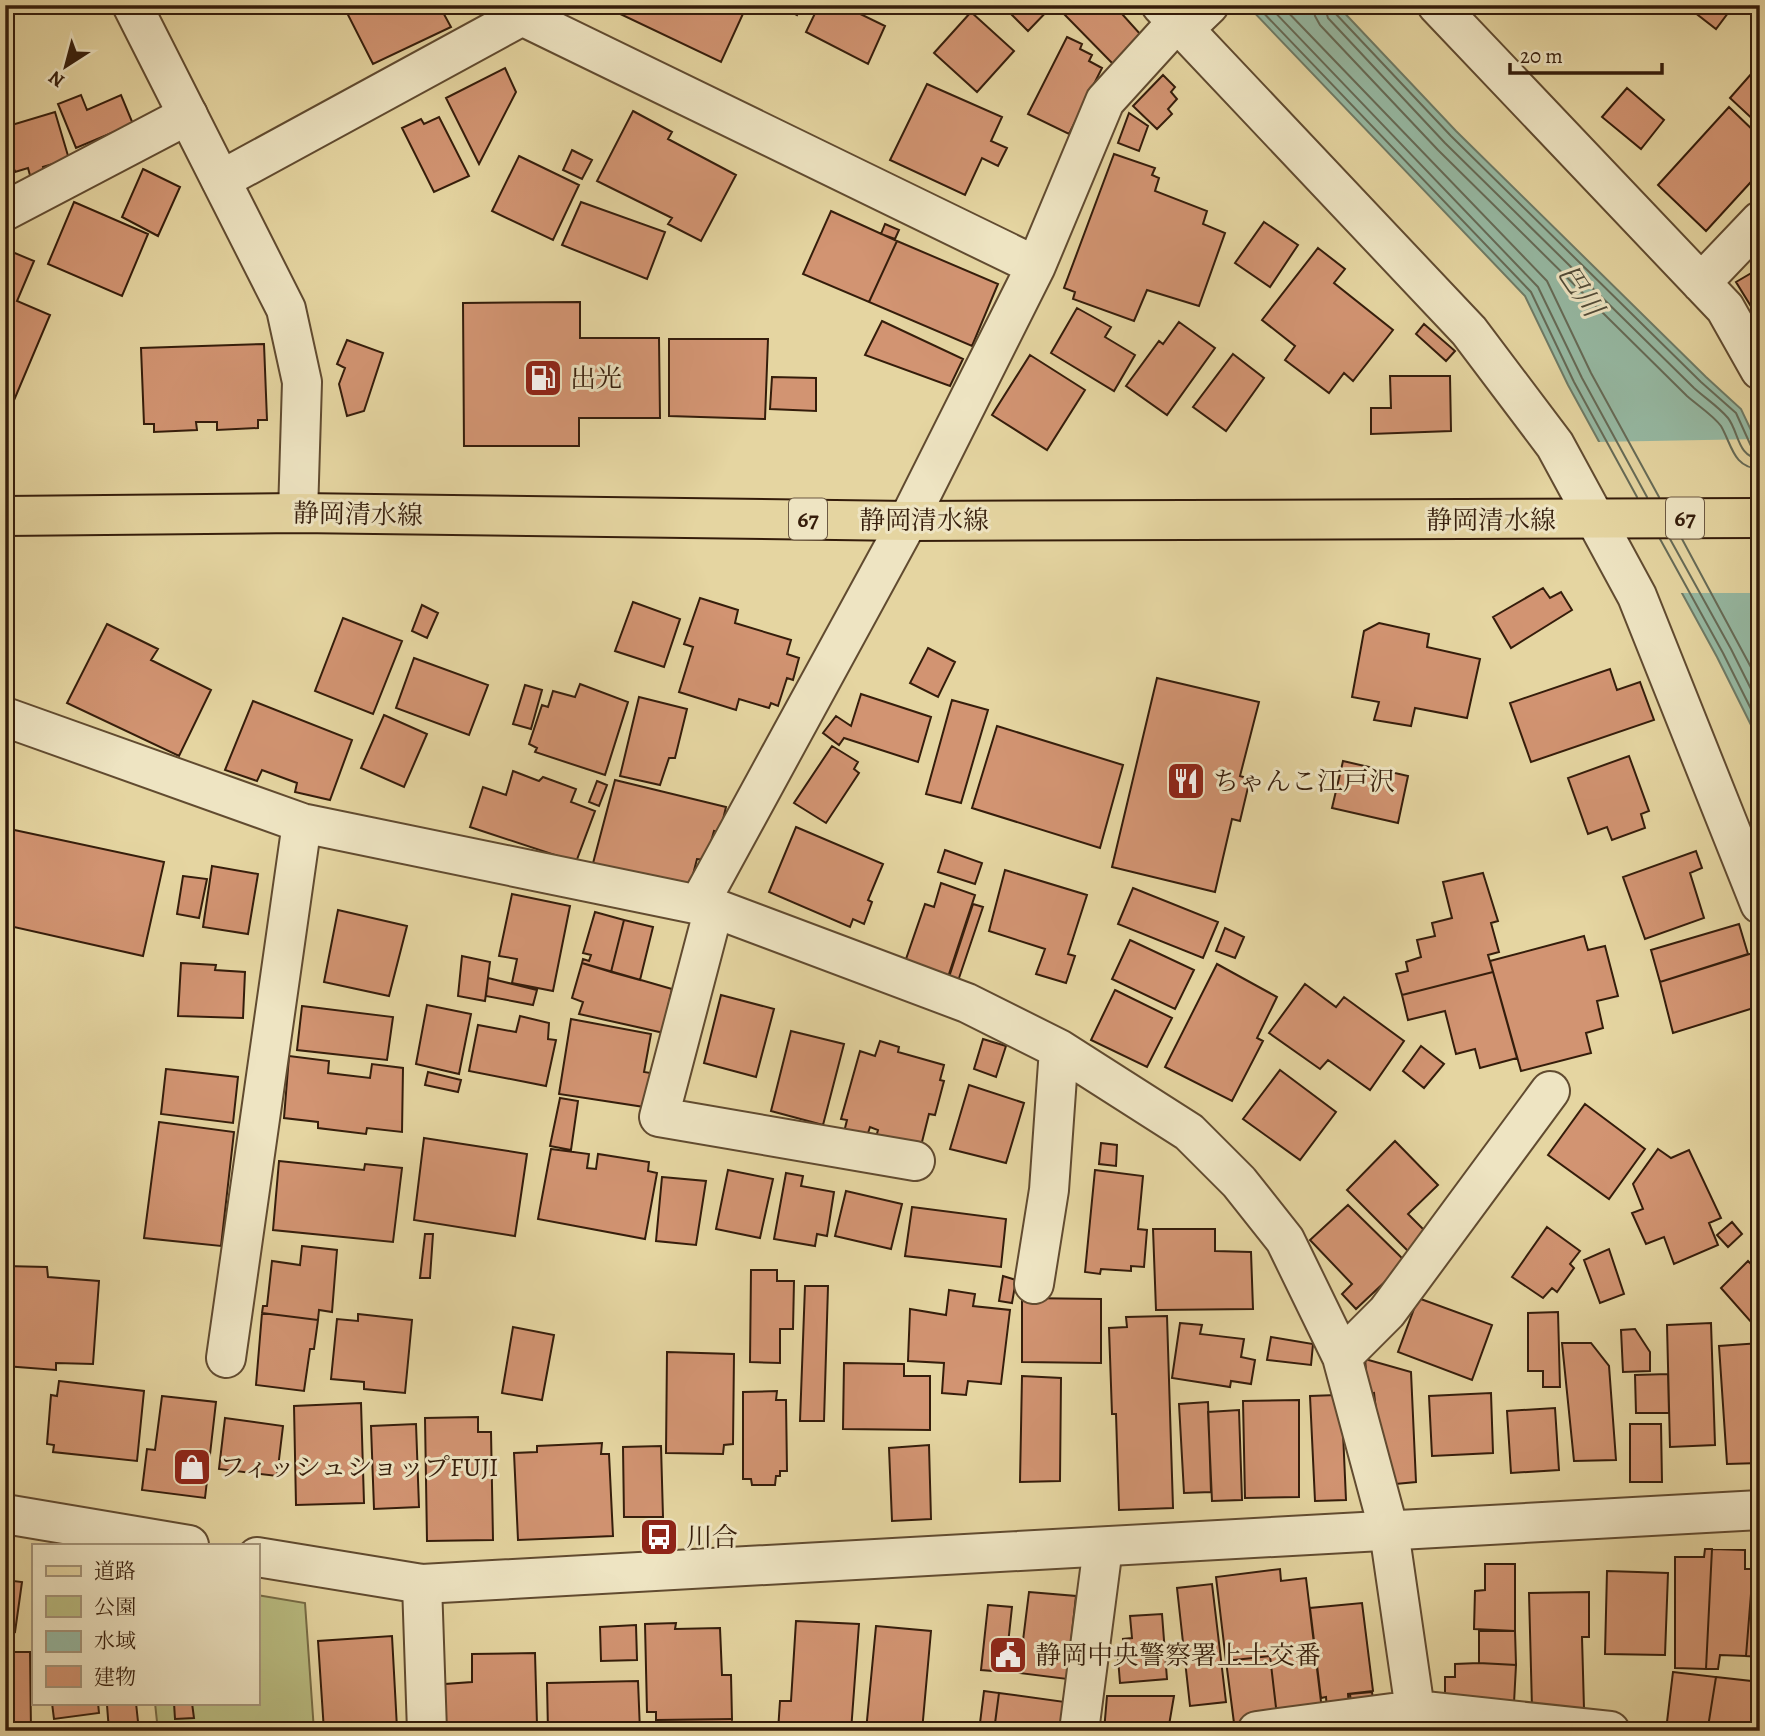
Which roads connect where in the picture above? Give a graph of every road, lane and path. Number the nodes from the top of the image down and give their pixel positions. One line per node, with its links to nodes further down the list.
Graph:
1 (132, 5): 5 (street)
2 (1437, 5): 10 (street)
3 (519, 11): 6 (street); 9 (street)
4 (1186, 15): 9 (street); 15 (street)
5 (188, 115): 6 (street); 7 (street)
6 (221, 180): 12 (street)
7 (5, 211)
8 (1760, 221): 10 (street)
9 (1036, 266): 16 (street)
10 (1701, 283): 11 (street)
11 (1760, 370)
12 (298, 513): 13 (main road, 静岡清水線 / 67); 16 (main road, 静岡清水線 / 67)
13 (5, 516)
14 (1760, 518): 15 (main road, 静岡清水線 / 67)
15 (1603, 519): 16 (main road, 静岡清水線 / 67); 19 (street)
16 (908, 521): 20 (street)
17 (5, 717): 18 (street)
18 (302, 823): 20 (street); 25 (street)
19 (1760, 904)
20 (706, 906): 21 (street); 23 (street)
21 (1059, 1049): 24 (street); 26 (street)
22 (1550, 1091): 26 (street)
23 (915, 1161)
24 (1034, 1284)
25 (226, 1357)
26 (1342, 1357): 29 (street)
27 (1760, 1510): 29 (street)
28 (5, 1514): 30 (street)
29 (1389, 1531): 31 (street); 34 (street)
30 (183, 1544)
31 (1103, 1547): 33 (street); 36 (street)
32 (259, 1557): 33 (street)
33 (422, 1584): 35 (street)
34 (1415, 1721): 37 (street); 38 (street)
35 (426, 1731)
36 (1079, 1731)
37 (1257, 1731)
38 (1610, 1731)

